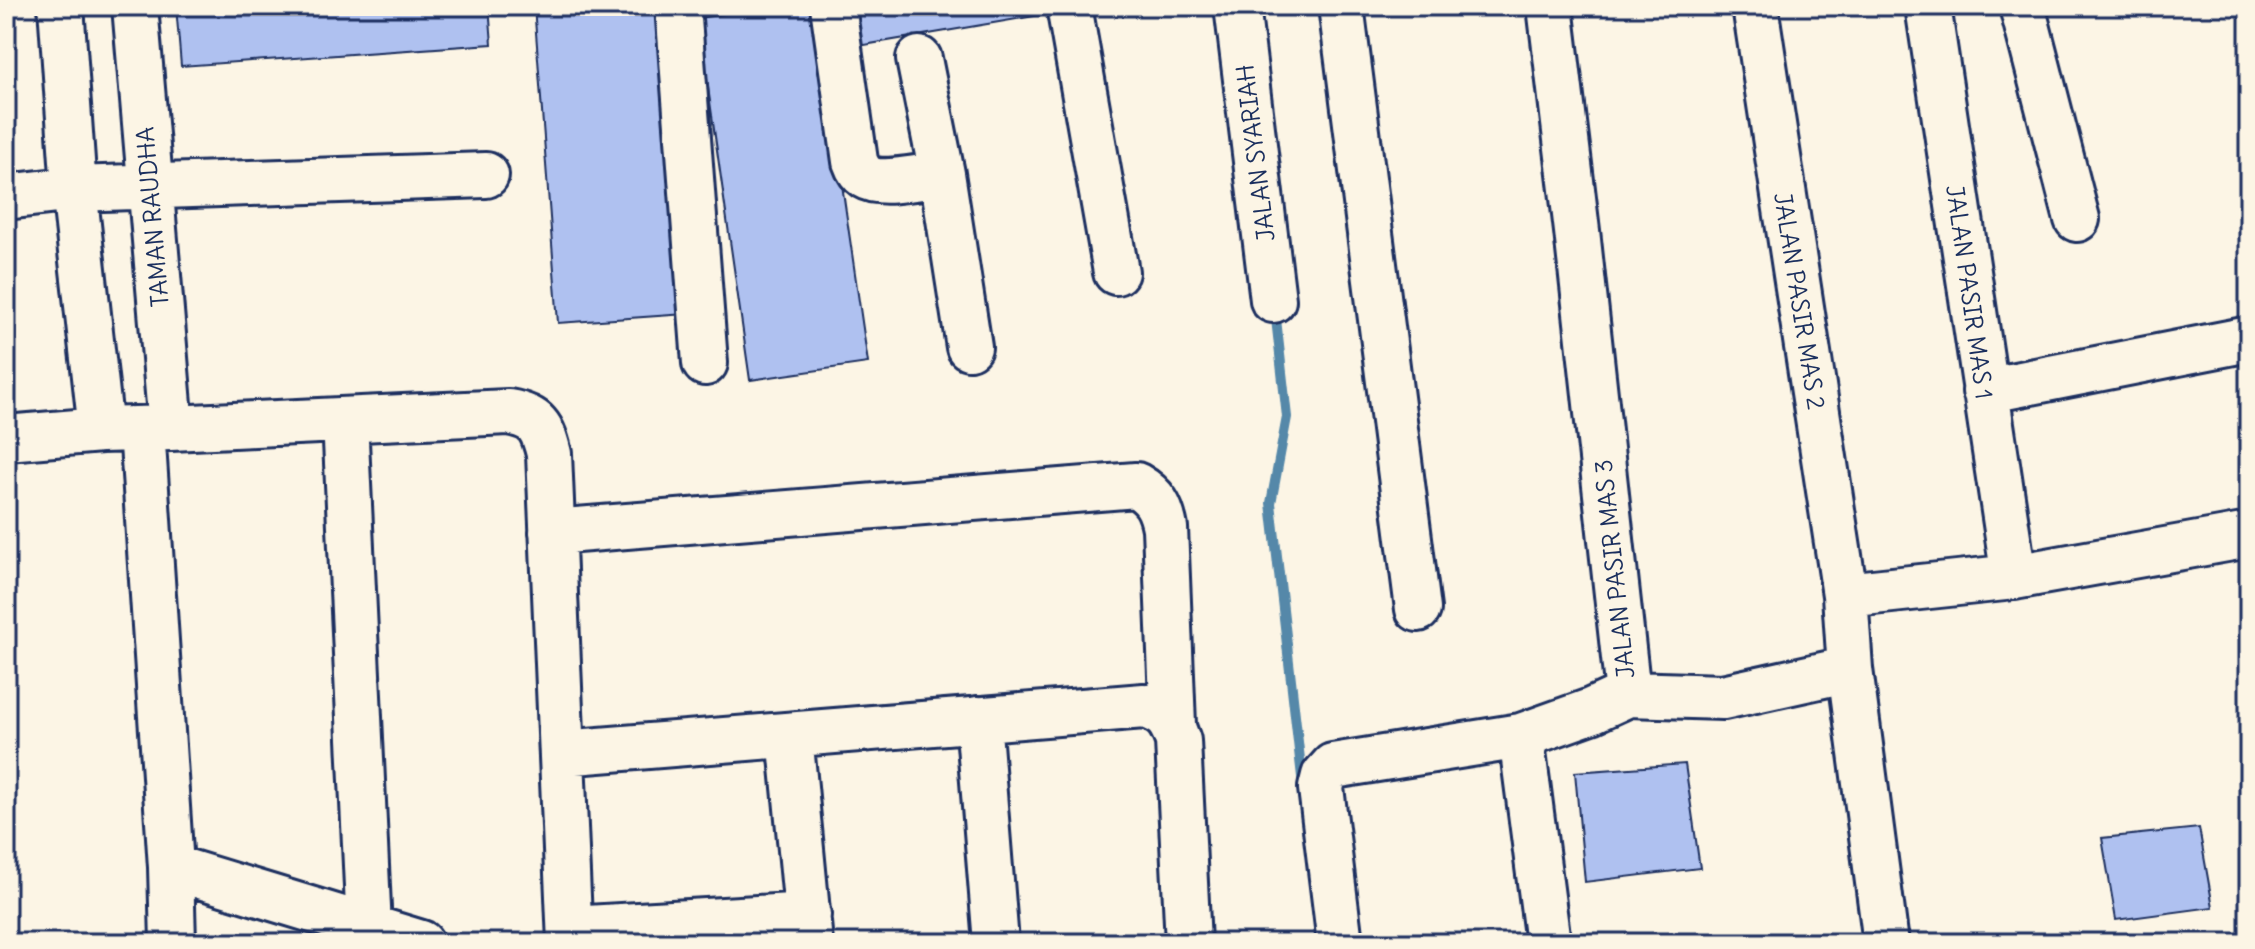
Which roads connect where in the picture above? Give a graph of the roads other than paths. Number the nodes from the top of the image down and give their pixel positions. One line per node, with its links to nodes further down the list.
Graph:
1 (61, 6): 16 (street)
2 (135, 6): 15 (street, TAMAN RAUDHA)
3 (678, 6): 23 (street)
4 (833, 6): 13 (street)
5 (1069, 6): 19 (street)
6 (1237, 6): 20 (street, JALAN SYARIAH)
7 (1341, 6): 32 (street)
8 (1550, 6): 34 (street, JALAN PASIR MAS 3)
9 (1755, 6): 31 (street, JALAN PASIR MAS 2)
10 (1928, 6): 24 (street, JALAN PASIR MAS 1)
11 (2022, 6): 18 (street)
12 (919, 59): 13 (street)
13 (942, 174): 22 (street)
14 (486, 175): 15 (street)
15 (149, 187): 16 (street); 26 (street, TAMAN RAUDHA)
16 (74, 189): 17 (street); 26 (street)
17 (6, 197)
18 (2077, 219)
19 (1116, 272)
20 (1273, 300)
21 (2249, 339): 24 (street)
22 (969, 347)
23 (705, 363)
24 (1985, 391): 30 (street, JALAN PASIR MAS 1)
25 (345, 420): 26 (street); 28 (street); 41 (street)
26 (138, 429): 27 (street); 40 (street)
27 (6, 438)
28 (552, 532): 36 (street); 39 (street)
29 (2249, 535): 30 (street)
30 (2014, 577): 31 (street)
31 (1845, 595): 33 (street, JALAN PASIR MAS 2)
32 (1418, 609)
33 (1850, 669): 34 (street); 50 (street, JALAN PASIR MAS 2)
34 (1628, 694): 38 (street, JALAN PASIR MAS 3)
35 (978, 719): 36 (street); 37 (street); 46 (street)
36 (1173, 725): 47 (street)
37 (790, 735): 39 (street); 42 (street)
38 (1521, 736): 48 (street, JALAN PASIR MAS 3); 49 (street)
39 (562, 753): 43 (street)
40 (171, 867): 41 (street); 44 (street)
41 (369, 929): 45 (street)
42 (809, 929): 43 (street)
43 (570, 936)
44 (173, 943)
45 (421, 943)
46 (996, 943)
47 (1188, 943)
48 (1340, 943)
49 (1548, 943)
50 (1886, 943)

